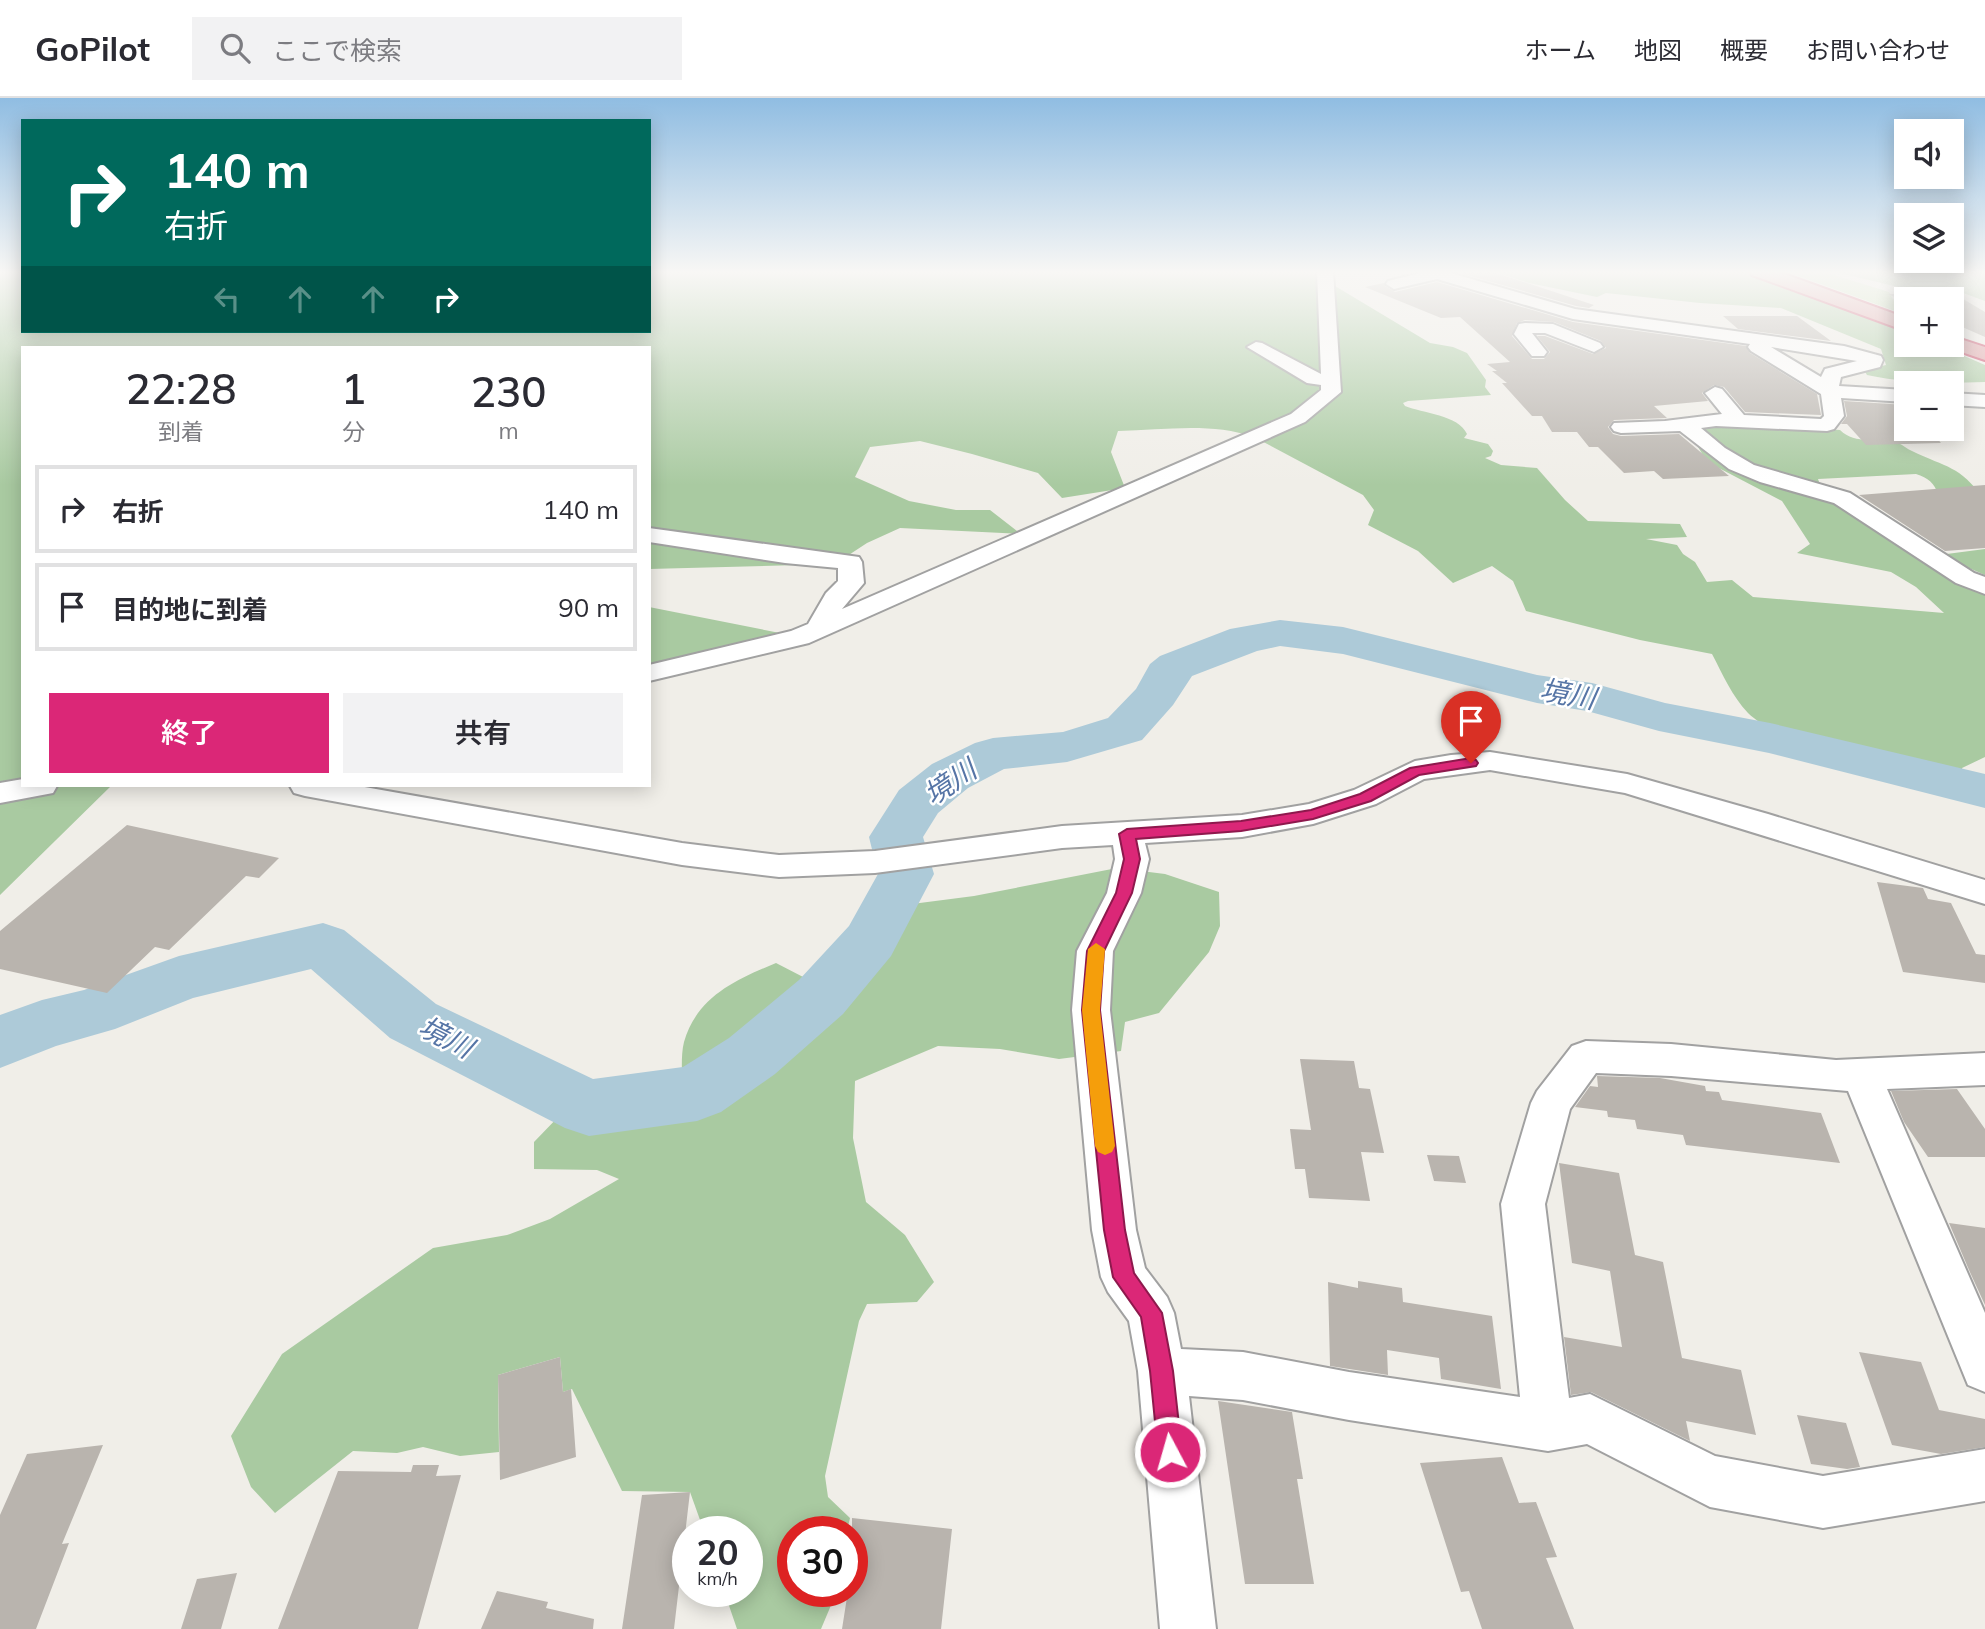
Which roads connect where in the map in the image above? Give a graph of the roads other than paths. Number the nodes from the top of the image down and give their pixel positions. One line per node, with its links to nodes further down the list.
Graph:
1 (1330, 342): 11 (street)
2 (1530, 342): 9 (street)
3 (1583, 342): 7 (street)
4 (1749, 342): 12 (street)
5 (1774, 342): 12 (street)
6 (1256, 346): 11 (street)
7 (1594, 347)
8 (1964, 347): 10 (highway)
9 (1538, 352)
10 (1985, 354)
11 (1332, 380): 25 (street)
12 (1834, 381): 13 (street); 17 (street); 20 (street)
13 (1894, 384)
14 (1985, 386): 15 (street)
15 (1964, 387)
16 (1715, 393): 20 (street)
17 (1894, 394)
18 (1964, 400): 19 (street)
19 (1985, 401)
20 (1738, 421): 21 (street)
21 (1684, 424): 22 (street); 24 (street)
22 (1621, 427)
23 (651, 535): 25 (street)
24 (1985, 586)
25 (819, 628): 26 (street)
26 (651, 673)
27 (36, 787): 29 (street)
28 (311, 787): 30 (street)
29 (0, 793)
30 (1127, 834): 31 (street); 35 (street)
31 (1985, 892)
32 (1985, 1069): 33 (street)
33 (1861, 1074): 34 (street); 36 (street)
34 (1985, 1368)
35 (1162, 1371): 36 (street); 38 (street)
36 (1548, 1426): 37 (street)
37 (1985, 1475)
38 (1188, 1629)

